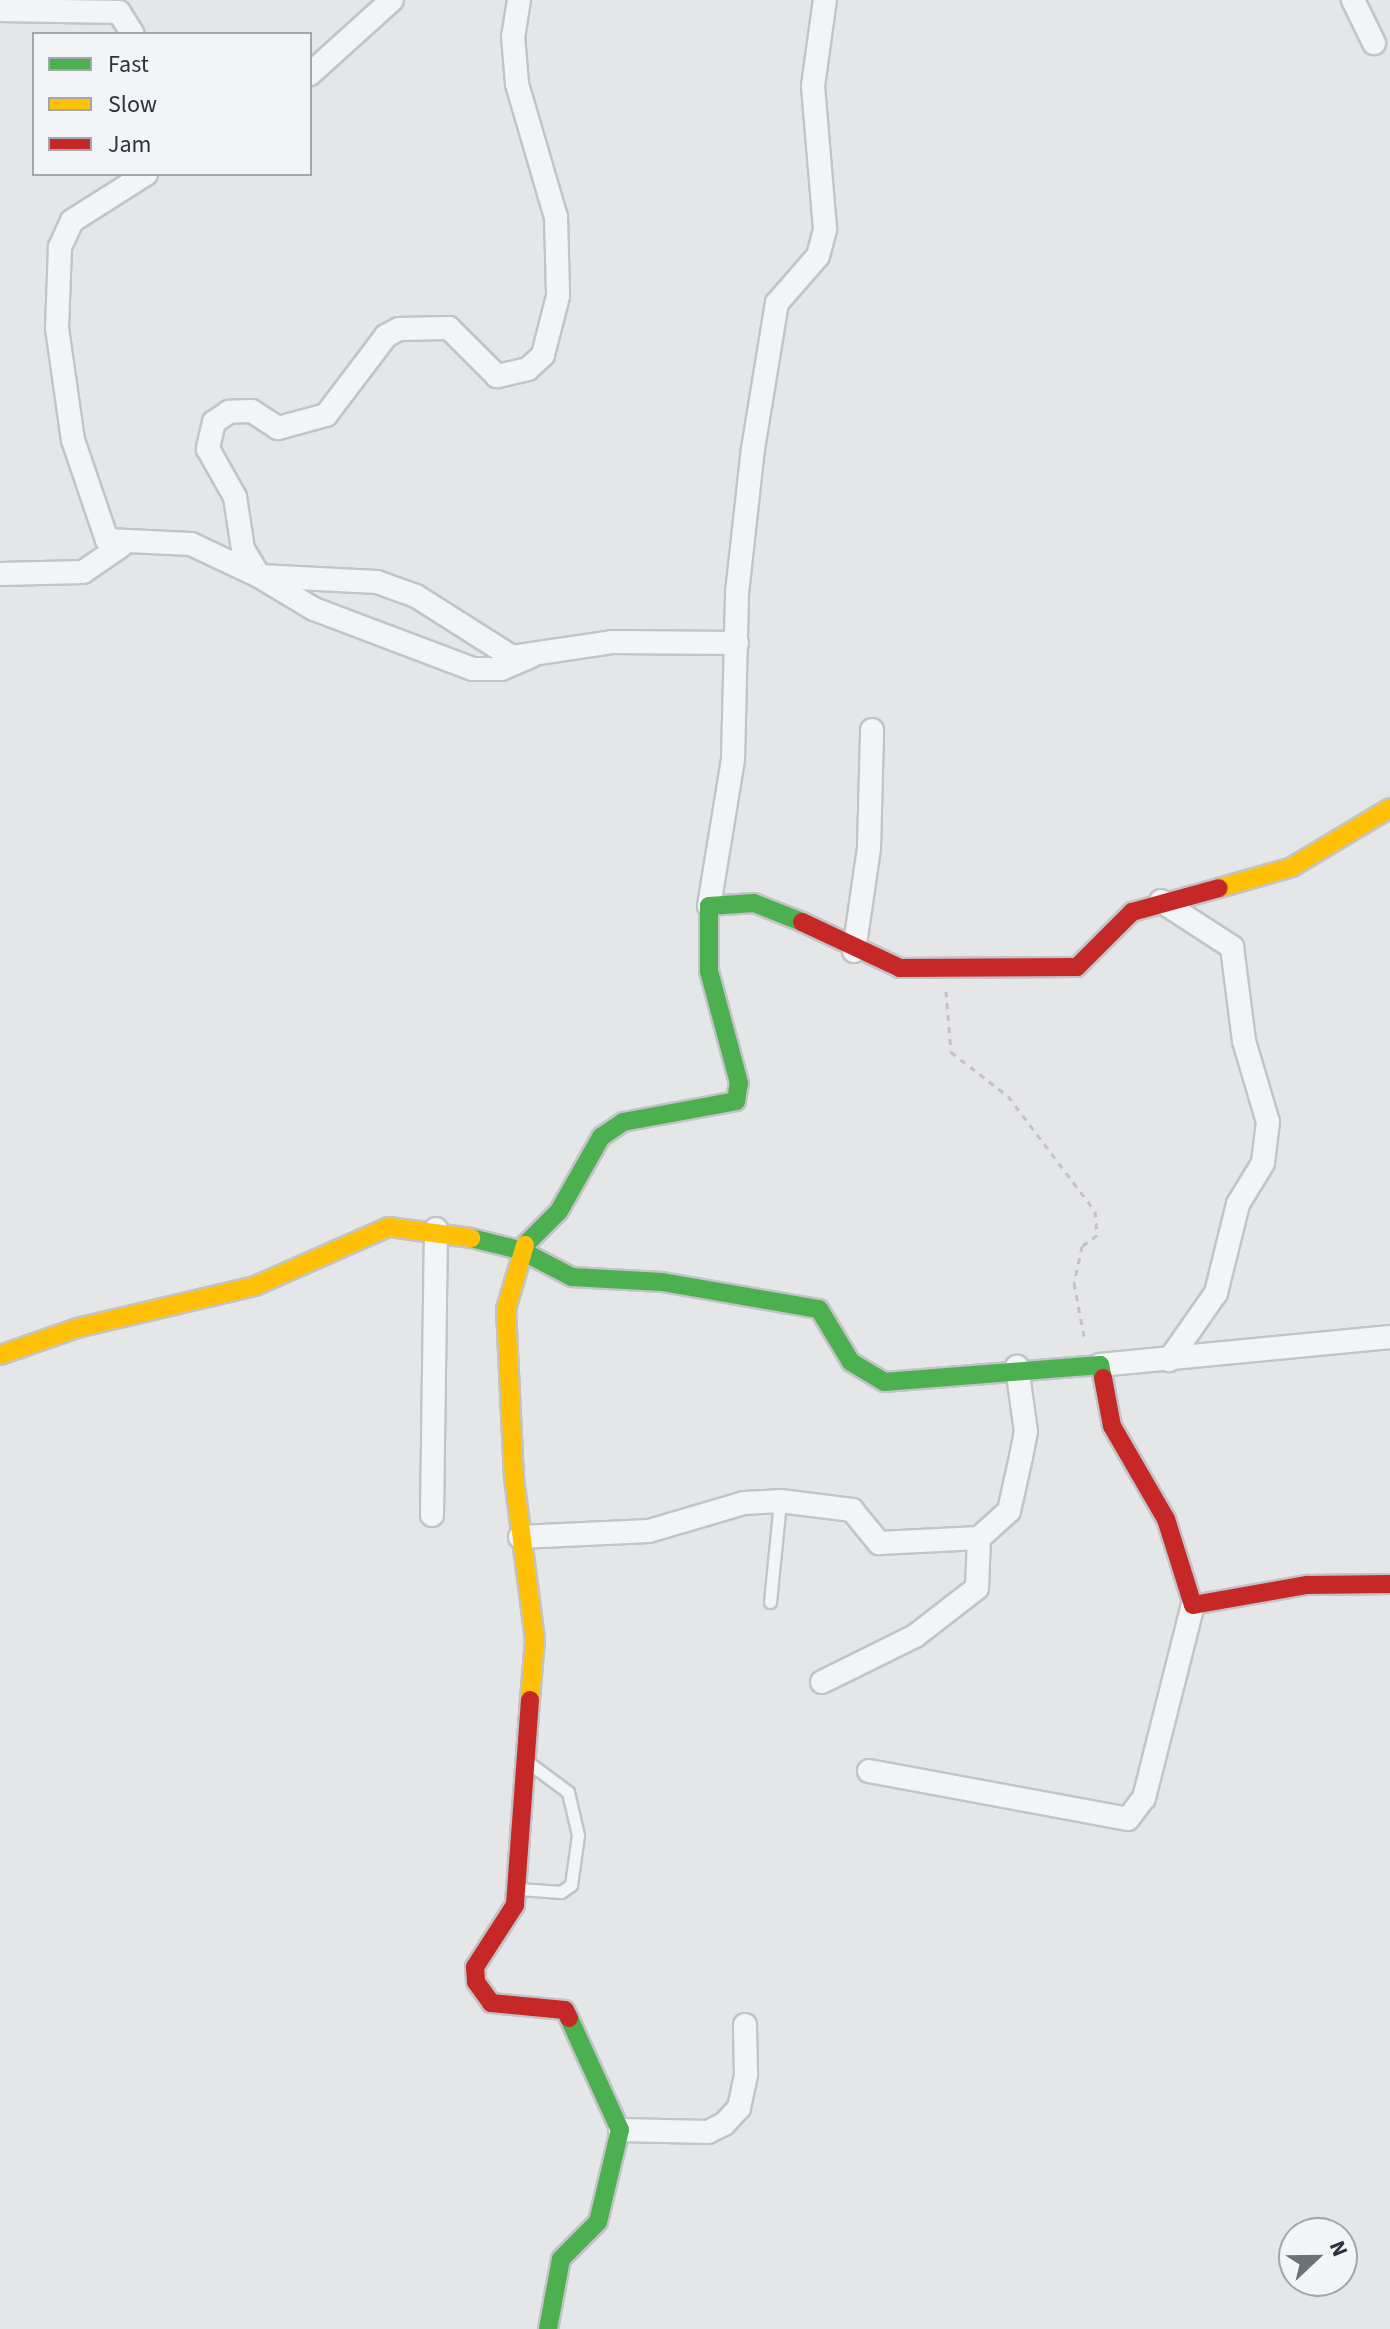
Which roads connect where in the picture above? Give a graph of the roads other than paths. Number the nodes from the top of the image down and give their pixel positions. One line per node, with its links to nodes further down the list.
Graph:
1 (392, 0): 8 (street)
2 (519, 0): 12 (street)
3 (825, 0): 13 (street)
4 (1353, 0): 7 (street)
5 (0, 10): 6 (street)
6 (132, 32)
7 (1374, 43)
8 (312, 72)
9 (143, 176): 10 (street)
10 (121, 546): 11 (street); 12 (street)
11 (0, 574)
12 (259, 576): 14 (street); 14 (street)
13 (737, 643): 14 (street); 18 (street)
14 (532, 656)
15 (872, 730): 19 (street)
16 (1390, 808): 17 (street)
17 (1161, 901): 19 (street); 24 (street)
18 (709, 906): 19 (street); 21 (street)
19 (854, 951)
20 (436, 1229): 21 (street); 23 (street); 28 (street)
21 (520, 1250): 26 (street); 29 (street)
22 (1390, 1337): 24 (street)
23 (0, 1355)
24 (1169, 1360): 25 (street)
25 (1100, 1365): 26 (street); 33 (street)
26 (1017, 1367): 30 (street)
27 (780, 1501): 29 (street); 30 (street); 32 (lane)
28 (432, 1515)
29 (520, 1537): 35 (street)
30 (979, 1538): 34 (street)
31 (1390, 1584): 33 (street)
32 (770, 1602)
33 (1193, 1605): 36 (street)
34 (822, 1682)
35 (525, 1761): 37 (street); 37 (lane)
36 (869, 1771)
37 (518, 1889): 39 (street)
38 (745, 2025): 39 (street)
39 (620, 2130): 40 (street)
40 (548, 2329)

